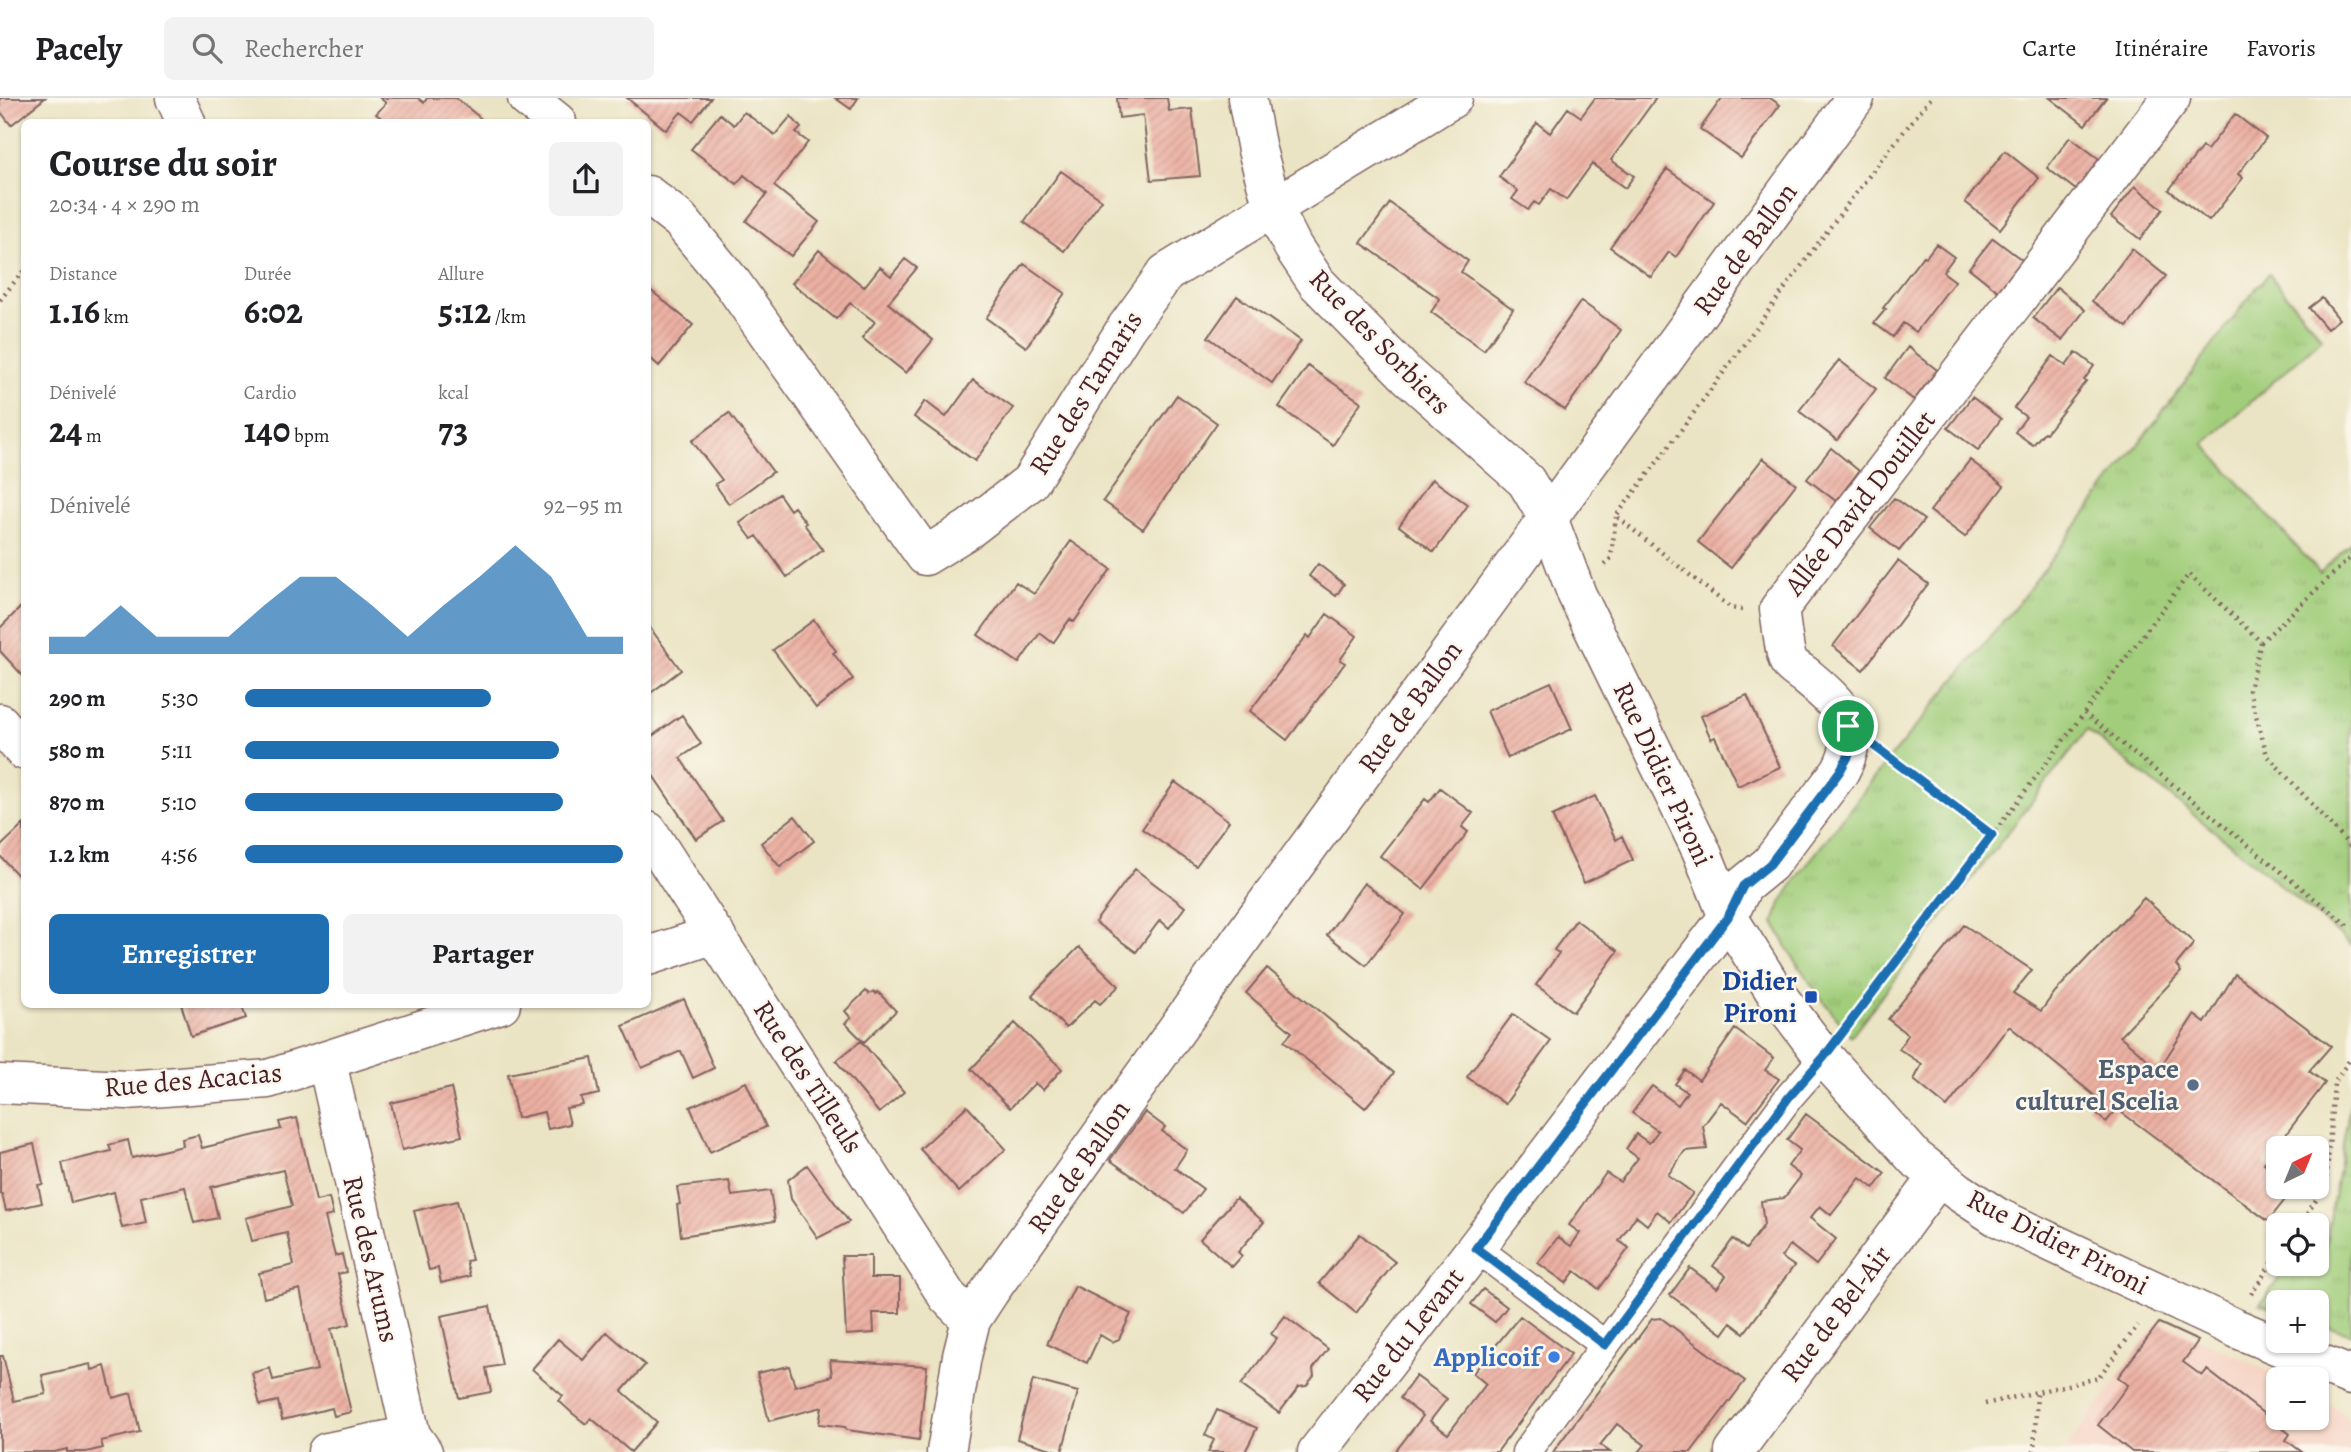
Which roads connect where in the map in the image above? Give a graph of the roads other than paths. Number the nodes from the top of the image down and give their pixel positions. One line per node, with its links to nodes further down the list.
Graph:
1 (175, 98): 7 (street)
2 (527, 98): 8 (street)
3 (1247, 98): 10 (street, Rue des Sorbiers)
4 (1453, 98): 10 (street, Rue des Tamaris)
5 (1855, 98): 11 (street, Rue de Ballon)
6 (2171, 98): 13 (street, Allée David Douillet)
7 (185, 119)
8 (553, 119)
9 (651, 197): 10 (street, Rue des Tamaris)
10 (1273, 208): 11 (street, Rue des Sorbiers)
11 (1548, 518): 13 (street, Rue Didier Pironi); 22 (street, Rue de Ballon)
12 (651, 836): 14 (street, Rue des Tilleuls)
13 (1728, 917): 17 (street, Rue Didier Pironi); 21 (street, Rue du Levant)
14 (716, 934): 15 (street); 22 (street, Rue des Tilleuls)
15 (651, 955)
16 (489, 1008): 18 (street, Rue des Acacias)
17 (1824, 1057): 20 (street, Rue Didier Pironi); 23 (street)
18 (327, 1062): 19 (street, Rue des Acacias); 25 (street, Rue des Arums)
19 (0, 1084)
20 (1939, 1176): 24 (street, Rue Didier Pironi); 30 (street, Rue de Bel-Air)
21 (1476, 1248): 23 (street); 28 (street, Rue du Levant)
22 (971, 1320): 27 (street)
23 (1605, 1345): 29 (street)
24 (2351, 1376)
25 (417, 1443): 26 (street)
26 (327, 1452)
27 (946, 1452)
28 (1317, 1452)
29 (1527, 1452)
30 (1734, 1452)

